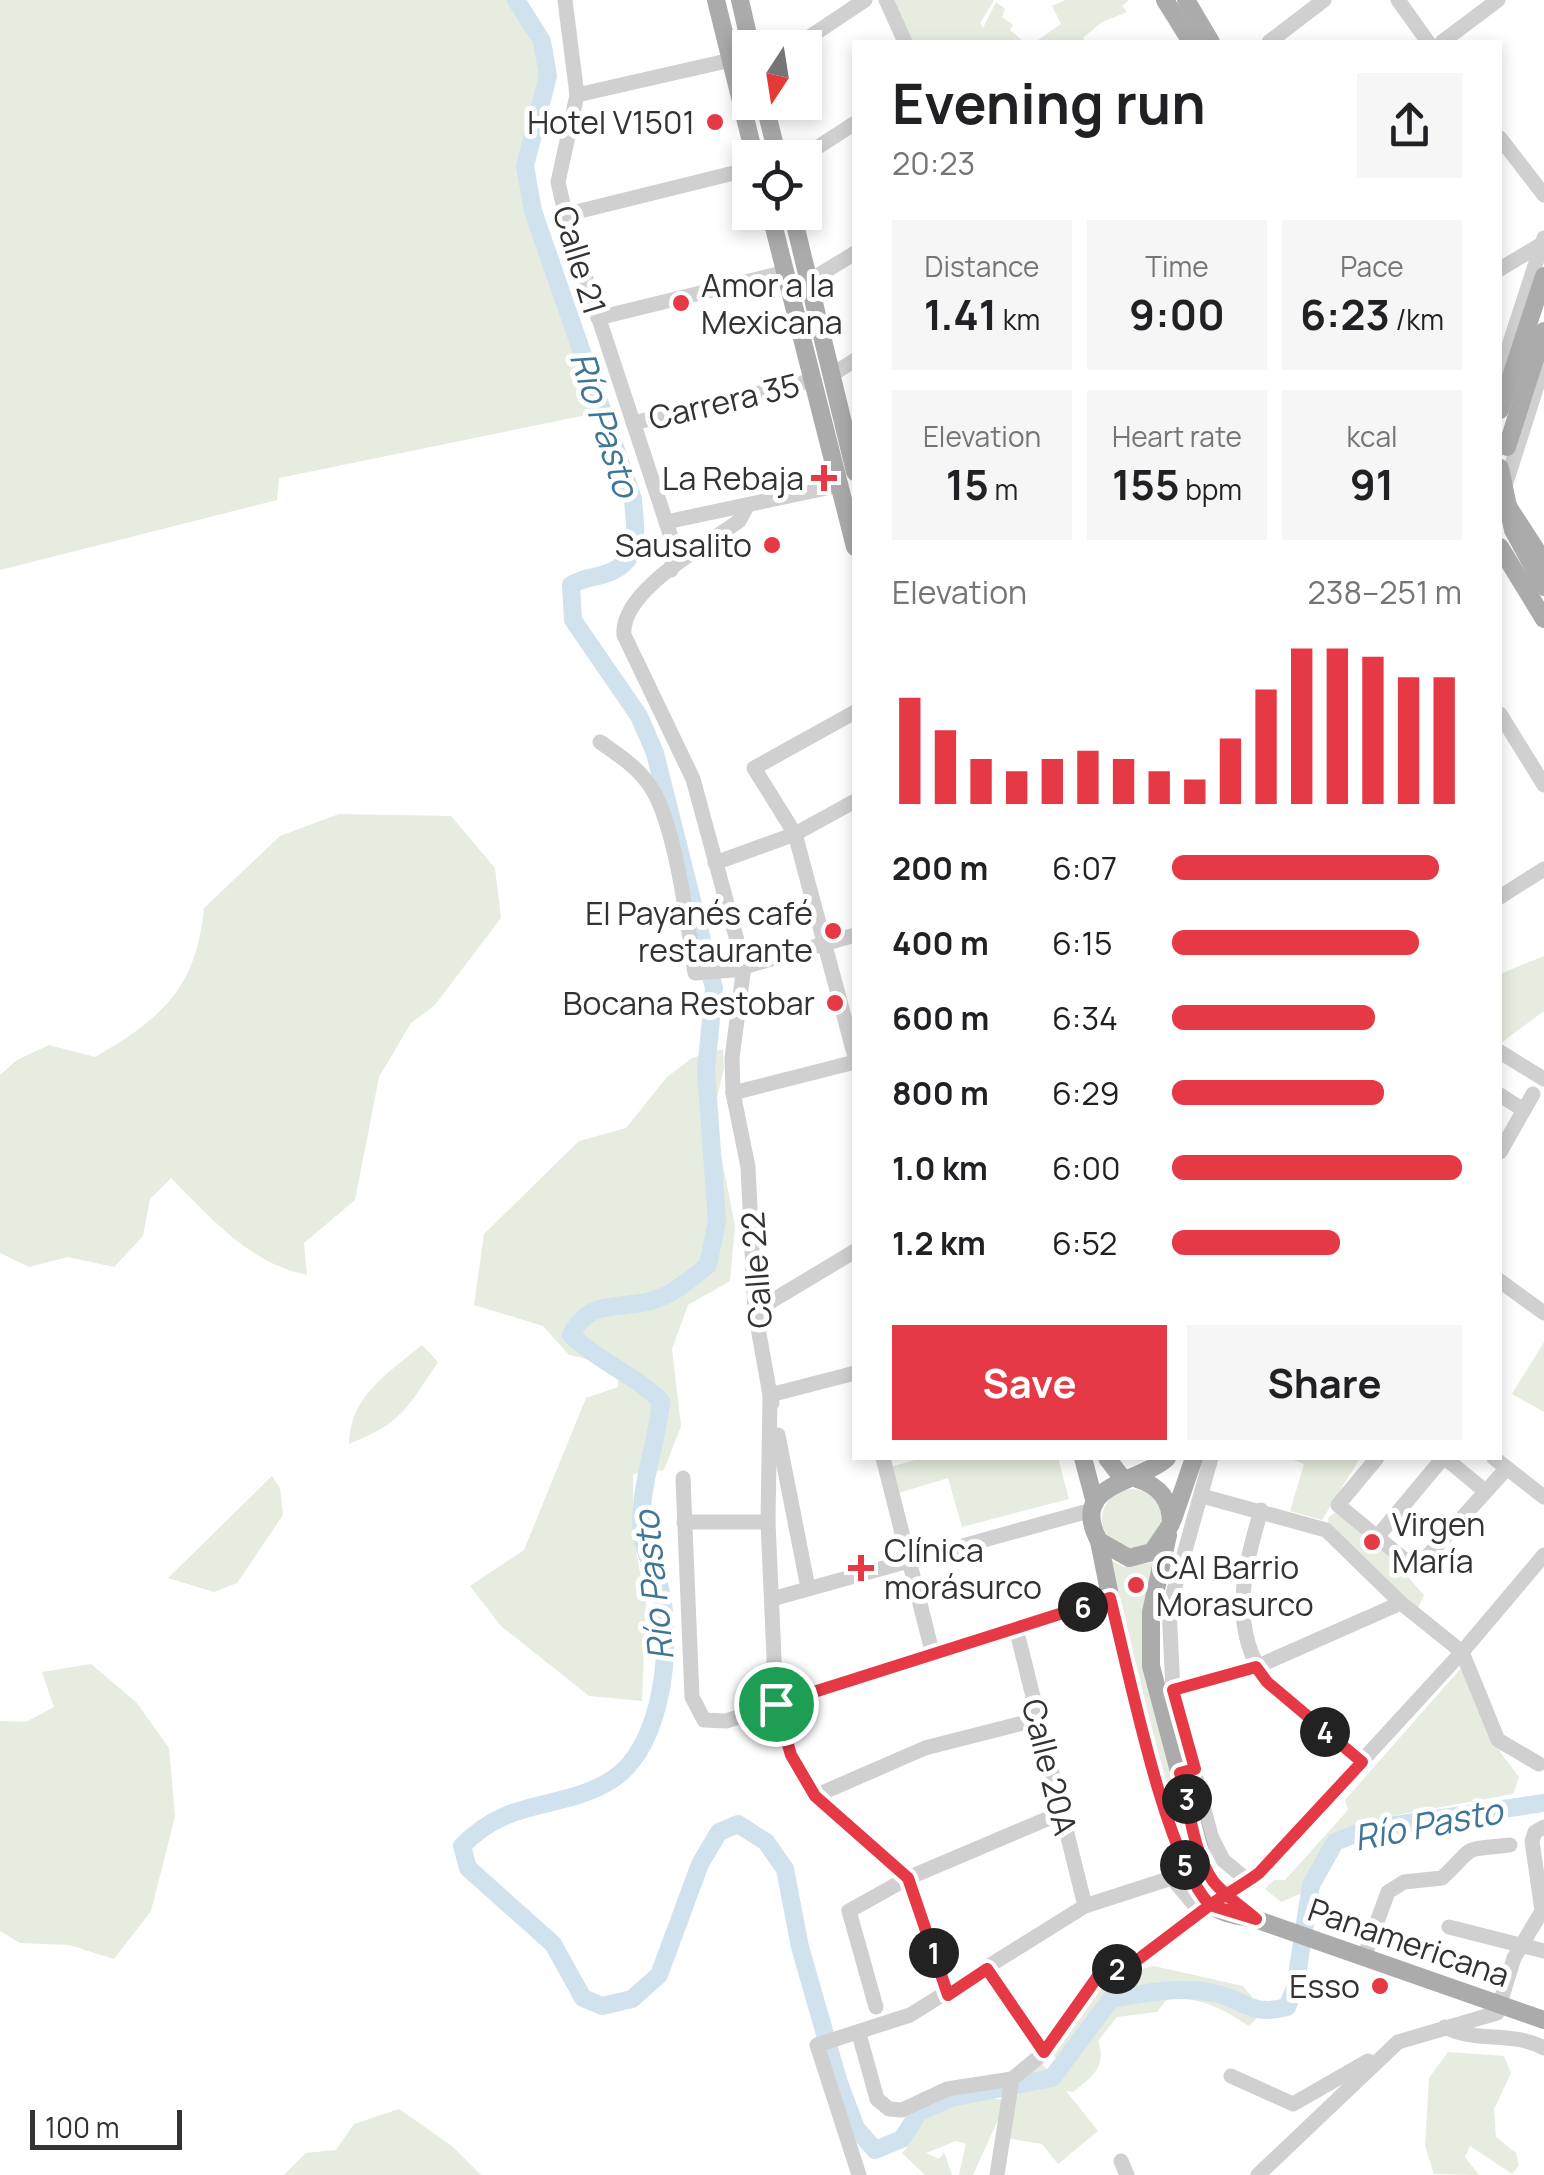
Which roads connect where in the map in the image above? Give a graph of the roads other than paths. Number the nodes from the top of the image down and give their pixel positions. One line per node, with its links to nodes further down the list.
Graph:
1 (565, 0): 20 (street, Calle 21)
2 (716, 0): 19 (main road)
3 (740, 0): 11 (main road)
4 (865, 0): 12 (street)
5 (886, 0): 13 (street)
6 (1166, 0): 14 (main road)
7 (1186, 0): 15 (main road)
8 (1324, 0): 16 (street)
9 (1398, 0): 17 (street)
10 (1498, 0): 18 (street)
11 (747, 30)
12 (820, 30)
13 (904, 40)
14 (1190, 40)
15 (1210, 40)
16 (1271, 40)
17 (1427, 40)
18 (1445, 40)
19 (732, 60): 20 (street)
20 (577, 96): 26 (street, Calle 21)
21 (852, 125): 23 (street)
22 (1502, 141): 25 (street)
23 (822, 144)
24 (732, 173): 26 (street)
25 (1544, 196)
26 (564, 215): 35 (street, Calle 21)
27 (775, 230): 32 (main road)
28 (796, 230): 34 (main road)
29 (1543, 241): 31 (street); 40 (street)
30 (852, 255): 34 (street)
31 (1502, 267)
32 (786, 272): 35 (street); 41 (main road)
33 (1544, 276): 40 (main road)
34 (809, 281): 39 (main road)
35 (598, 318): 44 (street, Calle 21)
36 (1544, 330): 45 (main road)
37 (852, 362): 39 (street, Carrera 35)
38 (1544, 364): 42 (street)
39 (833, 374): 43 (main road)
40 (1504, 377)
41 (814, 380): 43 (main road); 44 (street, Carrera 35)
42 (1538, 404): 49 (street)
43 (833, 415): 46 (main road); 48 (main road)
44 (633, 422): 52 (street, Calle 21)
45 (1507, 447)
46 (852, 464)
47 (1502, 477): 58 (main road, bridge)
48 (841, 485): 51 (street); 53 (main road)
49 (1502, 495)
50 (1502, 499): 55 (main road)
51 (746, 508): 52 (street); 56 (street)
52 (666, 522): 56 (street, Calle 21)
53 (852, 533)
54 (1502, 550): 58 (main road)
55 (1543, 558)
56 (671, 570): 66 (street, Calle 22)
57 (1502, 588): 58 (main road)
58 (1536, 591): 59 (main road)
59 (1544, 620)
60 (852, 714): 65 (street)
61 (1502, 717): 63 (street)
62 (600, 742): 71 (street)
63 (1544, 784)
64 (852, 802): 65 (street)
65 (795, 834): 66 (street); 70 (street)
66 (713, 858): 71 (street, Calle 22)
67 (1544, 869): 68 (street)
68 (1502, 896)
69 (852, 936): 70 (street)
70 (828, 942): 71 (street); 72 (street)
71 (739, 968): 76 (street, Calle 22)
72 (852, 1046)
73 (1502, 1053): 75 (street)
74 (852, 1060): 76 (street)
75 (1544, 1080)
76 (733, 1092): 83 (street, Calle 22)
77 (1533, 1094): 79 (street)
78 (1502, 1097): 79 (street)
79 (1522, 1109): 80 (street)
80 (1502, 1148)
81 (852, 1254): 83 (street)
82 (1502, 1282): 84 (street)
83 (755, 1311): 86 (street, Calle 22)
84 (1544, 1313)
85 (852, 1374): 86 (street)
86 (770, 1395): 105 (street, Calle 22); 111 (street)
87 (883, 1460): 110 (street)
88 (1083, 1460): 102 (main road)
89 (1109, 1460): 98 (main road)
90 (1163, 1460): 98 (main road)
91 (1193, 1460): 106 (main road, Panamericana)
92 (1211, 1460): 100 (street)
93 (1375, 1460): 107 (street)
94 (1442, 1460): 107 (street)
95 (1446, 1460): 99 (street)
96 (1500, 1463): 99 (street); 101 (street)
97 (683, 1478): 104 (street)
98 (1130, 1479): 102 (main road); 106 (main road)
99 (1485, 1492): 107 (street)
100 (1202, 1496): 103 (street); 119 (street)
101 (1544, 1497)
102 (1094, 1506): 108 (main road); 110 (street)
103 (1261, 1510): 114 (street); 118 (street)
104 (684, 1522): 105 (street); 120 (street)
105 (768, 1522): 113 (street, Calle 22)
106 (1169, 1530): 108 (main road); 124 (main road, Panamericana)
107 (1377, 1537)
108 (1100, 1541): 112 (main road)
109 (1544, 1555): 117 (street)
110 (906, 1558): 111 (street); 116 (street)
111 (808, 1588): 113 (street)
112 (1110, 1598): 115 (street); 129 (main road)
113 (772, 1599): 120 (street, Calle 22)
114 (1401, 1604): 117 (street); 118 (street)
115 (1016, 1628): 116 (street); 121 (street, Calle 20A)
116 (932, 1652): 120 (street)
117 (1462, 1652): 122 (street); 123 (street)
118 (1256, 1667): 119 (street); 122 (street)
119 (1173, 1690): 124 (street)
120 (776, 1704): 125 (street, Calle 22)
121 (1038, 1720): 125 (street); 126 (street, Calle 20A)
122 (1362, 1762): 131 (street)
123 (1539, 1764)
124 (1188, 1771): 131 (street); 132 (main road, Panamericana)
125 (815, 1796): 130 (street, Calle 22)
126 (1061, 1813): 130 (street); 133 (street, Calle 20A)
127 (1544, 1827): 137 (street)
128 (1510, 1845): 139 (street)
129 (1180, 1876): 133 (street); 134 (main road)
130 (908, 1878): 141 (street); 143 (street)
131 (1248, 1881): 132 (street)
132 (1227, 1894): 134 (street); 135 (main road, Panamericana)
133 (1085, 1906): 140 (street)
134 (1206, 1909): 135 (main road, Panamericana); 148 (street)
135 (1256, 1919): 139 (main road, Panamericana)
136 (1448, 1927): 137 (street)
137 (1520, 1946): 138 (street); 142 (street)
138 (1544, 1951)
139 (1364, 1957): 142 (main road, Panamericana)
140 (987, 1969): 141 (street); 148 (street)
141 (948, 1995): 146 (street)
142 (1501, 2006): 144 (main road, Panamericana); 145 (street)
143 (876, 2007)
144 (1544, 2020)
145 (1445, 2026): 147 (street); 149 (street)
146 (854, 2034): 151 (street); 152 (street)
147 (1544, 2048)
148 (1044, 2052): 151 (street)
149 (1377, 2058): 150 (street); 154 (street)
150 (1231, 2076)
151 (1011, 2082): 153 (street)
152 (859, 2175)
153 (997, 2175)
154 (1258, 2175)

